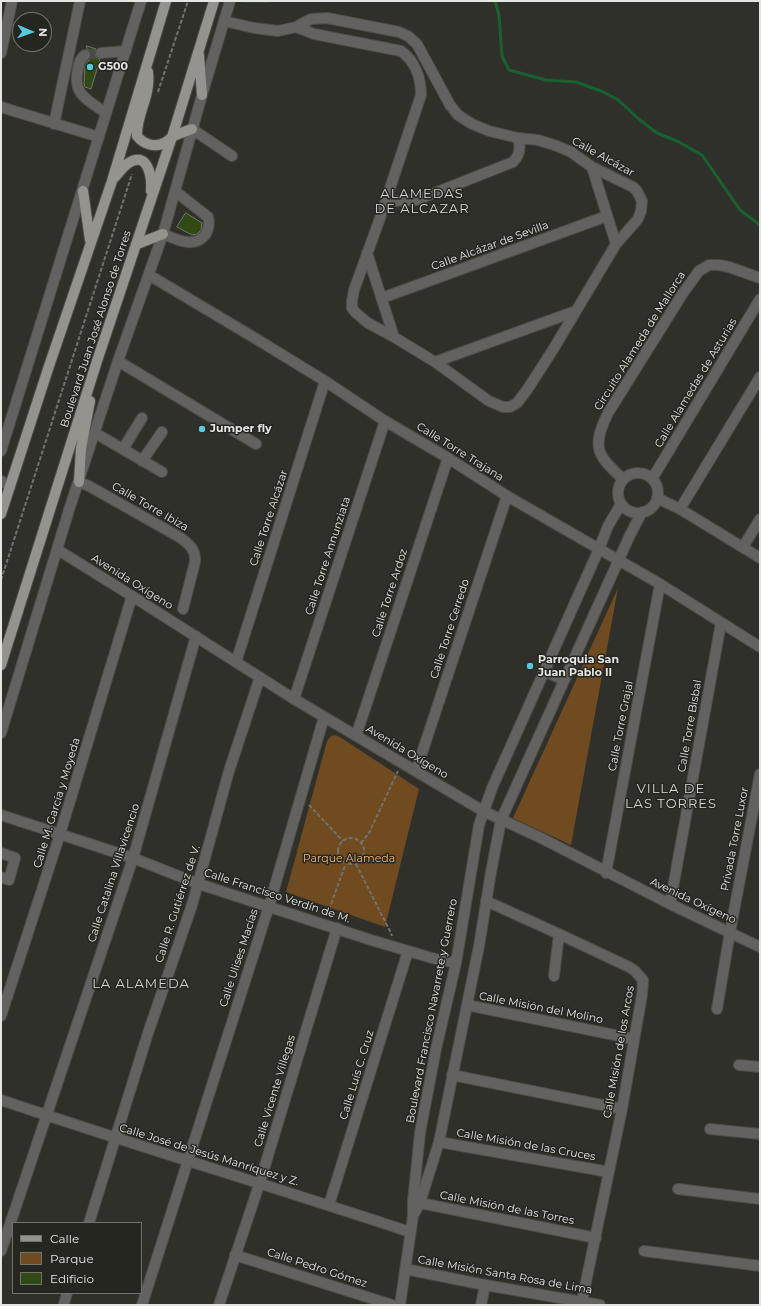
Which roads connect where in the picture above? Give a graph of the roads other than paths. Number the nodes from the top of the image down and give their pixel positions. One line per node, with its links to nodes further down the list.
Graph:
1 (12, 1): 13 (street)
2 (80, 1): 20 (street)
3 (141, 1): 12 (street)
4 (166, 1): 16 (main road)
5 (214, 1): 10 (main road, Boulevard Juan José Alonso de Torres)
6 (230, 1): 7 (street)
7 (224, 21): 8 (street); 17 (street)
8 (296, 27): 9 (street); 11 (street)
9 (399, 32): 11 (street); 24 (street, Calle Alcázar)
10 (199, 48): 17 (main road); 23 (main road, Boulevard Juan José Alonso de Torres)
11 (393, 48): 30 (street, Calle Alcázar)
12 (126, 51): 14 (street); 19 (street)
13 (1, 53)
14 (101, 53)
15 (85, 56): 19 (street)
16 (147, 66): 23 (main road); 27 (main road)
17 (202, 95): 21 (street)
18 (1, 107): 20 (street)
19 (106, 113): 22 (street)
20 (54, 124): 22 (street)
21 (192, 129): 23 (main road); 25 (street); 29 (street)
22 (99, 137): 28 (street)
23 (172, 137): 31 (main road, Boulevard Juan José Alonso de Torres)
24 (518, 138): 26 (street, Calle Alcázar); 30 (street)
25 (232, 156)
26 (592, 167): 32 (street); 36 (street, Calle Alcázar)
27 (112, 181): 31 (main road); 34 (main road)
28 (83, 191): 34 (main road); 55 (street)
29 (175, 191): 33 (street); 33 (street)
30 (386, 199): 37 (street, Calle Alcázar)
31 (148, 211): 35 (main road, Boulevard Juan José Alonso de Torres)
32 (607, 216): 36 (street); 40 (street, Calle Alcázar de Sevilla)
33 (163, 234): 35 (main road); 38 (street)
34 (91, 243): 62 (main road)
35 (137, 244): 44 (main road, Boulevard Juan José Alonso de Torres)
36 (616, 244): 42 (street, Calle Alcázar)
37 (367, 253): 40 (street); 43 (street, Calle Alcázar)
38 (149, 275): 45 (street); 48 (street, Calle Torre Trajana)
39 (760, 278): 59 (street, Circuito Alameda de Mallorca)
40 (382, 298): 43 (street)
41 (760, 299): 60 (street, Calle Alamedas de Asturias)
42 (576, 311): 46 (street); 46 (street, Calle Alcázar)
43 (394, 337): 46 (street, Calle Alcázar)
44 (97, 360): 61 (main road); 82 (main road, Boulevard Juan José Alonso de Torres)
45 (118, 361): 51 (street); 53 (street)
46 (435, 362)
47 (760, 377): 66 (street)
48 (325, 381): 50 (street, Calle Torre Trajana); 81 (street, Calle Torre Alcázar)
49 (142, 418): 54 (street)
50 (385, 421): 56 (street, Calle Torre Trajana); 86 (street, Calle Torre Annunziata)
51 (95, 432): 54 (street); 61 (street)
52 (162, 432): 57 (street)
53 (256, 444)
54 (123, 449): 57 (street)
55 (1, 450)
56 (448, 458): 63 (street, Calle Torre Trajana); 89 (street, Calle Torre Ardoz)
57 (142, 461): 58 (street)
58 (162, 472)
59 (623, 479): 60 (street); 65 (street)
60 (652, 479): 64 (street)
61 (79, 482): 72 (street); 77 (street, Calle Torre Ibiza)
62 (5, 484): 68 (main road)
63 (507, 496): 71 (street, Calle Torre Trajana); 90 (street, Calle Torre Cerredo)
64 (657, 498): 66 (street); 67 (street)
65 (621, 504): 67 (street); 71 (street)
66 (680, 509): 70 (street)
67 (642, 512): 74 (street)
68 (1, 514)
69 (760, 518): 70 (street)
70 (743, 547): 73 (street)
71 (599, 549): 74 (street, Calle Torre Trajana); 83 (street, Boulevard Francisco Navarrete y Guerrero)
72 (58, 550): 76 (street, Avenida Oxígeno); 88 (street)
73 (760, 558)
74 (619, 560): 75 (street, Calle Torre Trajana); 85 (street, Boulevard Francisco Navarrete y Guerrero)
75 (660, 584): 78 (street, Calle Torre Trajana); 98 (street, Calle Torre Grajal)
76 (132, 596): 79 (street, Avenida Oxígeno); 95 (street, Calle M. García y Moyeda)
77 (183, 609)
78 (721, 623): 80 (street, Calle Torre Trajana); 102 (street, Calle Torre Bisbal)
79 (196, 636): 81 (street, Avenida Oxígeno); 97 (street, Calle Catalina Villavicencio)
80 (760, 648)
81 (236, 662): 84 (street, Avenida Oxígeno)
82 (1, 665)
83 (544, 671): 85 (street); 92 (street, Boulevard Francisco Navarrete y Guerrero)
84 (260, 677): 86 (street, Avenida Oxígeno); 100 (street, Calle R. Gutiérrez de V.)
85 (564, 680): 94 (street, Boulevard Francisco Navarrete y Guerrero)
86 (294, 699): 87 (street, Avenida Oxígeno)
87 (324, 717): 89 (street, Avenida Oxígeno); 103 (street, Calle Ulises Macías)
88 (1, 732)
89 (356, 736): 90 (street, Avenida Oxígeno)
90 (416, 771): 92 (street, Avenida Oxígeno)
91 (760, 774): 105 (street, Privada Torre Luxor)
92 (483, 811): 94 (street, Avenida Oxígeno); 109 (street, Boulevard Francisco Navarrete y Guerrero)
93 (1, 815): 95 (street, Calle Francisco Verdín de M.)
94 (501, 820): 98 (street, Avenida Oxígeno); 101 (street, Boulevard Francisco Navarrete y Guerrero)
95 (60, 834): 97 (street, Calle Francisco Verdín de M.); 113 (street, Calle M. García y Moyeda)
96 (1, 853): 99 (street)
97 (133, 858): 100 (street, Calle Francisco Verdín de M.); 120 (street, Calle Catalina Villavicencio)
98 (606, 873): 102 (street, Avenida Oxígeno)
99 (1, 877)
100 (199, 884): 103 (street, Calle Francisco Verdín de M.); 123 (street, Calle R. Gutiérrez de V.)
101 (486, 901): 106 (street, Calle Misión de los Arcos); 111 (street, Boulevard Francisco Navarrete y Guerrero)
102 (670, 904): 105 (street, Avenida Oxígeno)
103 (269, 906): 104 (street, Calle Francisco Verdín de M.); 125 (street, Calle Ulises Macías)
104 (337, 928): 108 (street, Calle Francisco Verdín de M.); 127 (street, Calle Vicente Villegas)
105 (730, 932): 107 (street, Avenida Oxígeno); 112 (street, Privada Torre Luxor)
106 (559, 934): 110 (street); 114 (street, Calle Misión de los Arcos)
107 (760, 947)
108 (408, 951): 109 (street, Calle Francisco Verdín de M.); 131 (street, Calle Luís C. Cruz)
109 (456, 963): 130 (street, Boulevard Francisco Navarrete y Guerrero)
110 (554, 976)
111 (467, 1005): 114 (street, Calle Misión del Molino); 117 (street, Boulevard Francisco Navarrete y Guerrero)
112 (717, 1009)
113 (1, 1016)
114 (634, 1039): 119 (street, Calle Misión de los Arcos)
115 (739, 1065): 116 (street)
116 (760, 1067)
117 (452, 1074): 119 (street); 124 (street, Boulevard Francisco Navarrete y Guerrero)
118 (1, 1100): 120 (street, Calle José de Jesús Manríquez y Z.)
119 (622, 1109): 126 (street, Calle Misión de los Arcos)
120 (47, 1115): 123 (street, Calle José de Jesús Manríquez y Z.); 136 (street, Calle Catalina Villavicencio)
121 (710, 1129): 122 (street)
122 (760, 1134)
123 (115, 1138): 125 (street, Calle José de Jesús Manríquez y Z.); 132 (street, Calle R. Gutiérrez de V.)
124 (439, 1142): 126 (street, Calle Misión de las Cruces); 130 (street, Boulevard Francisco Navarrete y Guerrero)
125 (188, 1160): 127 (street, Calle José de Jesús Manríquez y Z.); 144 (street, Calle Ulises Macías)
126 (609, 1172): 134 (street, Calle Misión de los Arcos)
127 (260, 1182): 131 (street, Calle José de Jesús Manríquez y Z.); 137 (street, Calle Vicente Villegas)
128 (678, 1189): 129 (street)
129 (760, 1199)
130 (417, 1202): 133 (street, Boulevard Francisco Navarrete y Guerrero); 134 (street, Calle Misión de las Torres)
131 (330, 1205): 133 (street, Calle José de Jesús Manríquez y Z.)
132 (89, 1222)
133 (410, 1232): 139 (street, Boulevard Francisco Navarrete y Guerrero)
134 (596, 1238): 142 (street, Calle Misión de los Arcos)
135 (644, 1251): 138 (street)
136 (1, 1252)
137 (235, 1255): 145 (street, Calle Vicente Villegas); 146 (street, Calle Pedro Gómez)
138 (760, 1266)
139 (405, 1269): 140 (street, Calle Misión Santa Rosa de Lima); 147 (street, Boulevard Francisco Navarrete y Guerrero)
140 (485, 1285): 142 (street, Calle Misión Santa Rosa de Lima); 148 (street)
141 (67, 1294): 143 (street)
142 (582, 1301): 149 (street, Calle Misión Santa Rosa de Lima)
143 (64, 1304)
144 (142, 1305)
145 (219, 1305)
146 (392, 1305)
147 (400, 1305)
148 (481, 1305)
149 (600, 1305)

